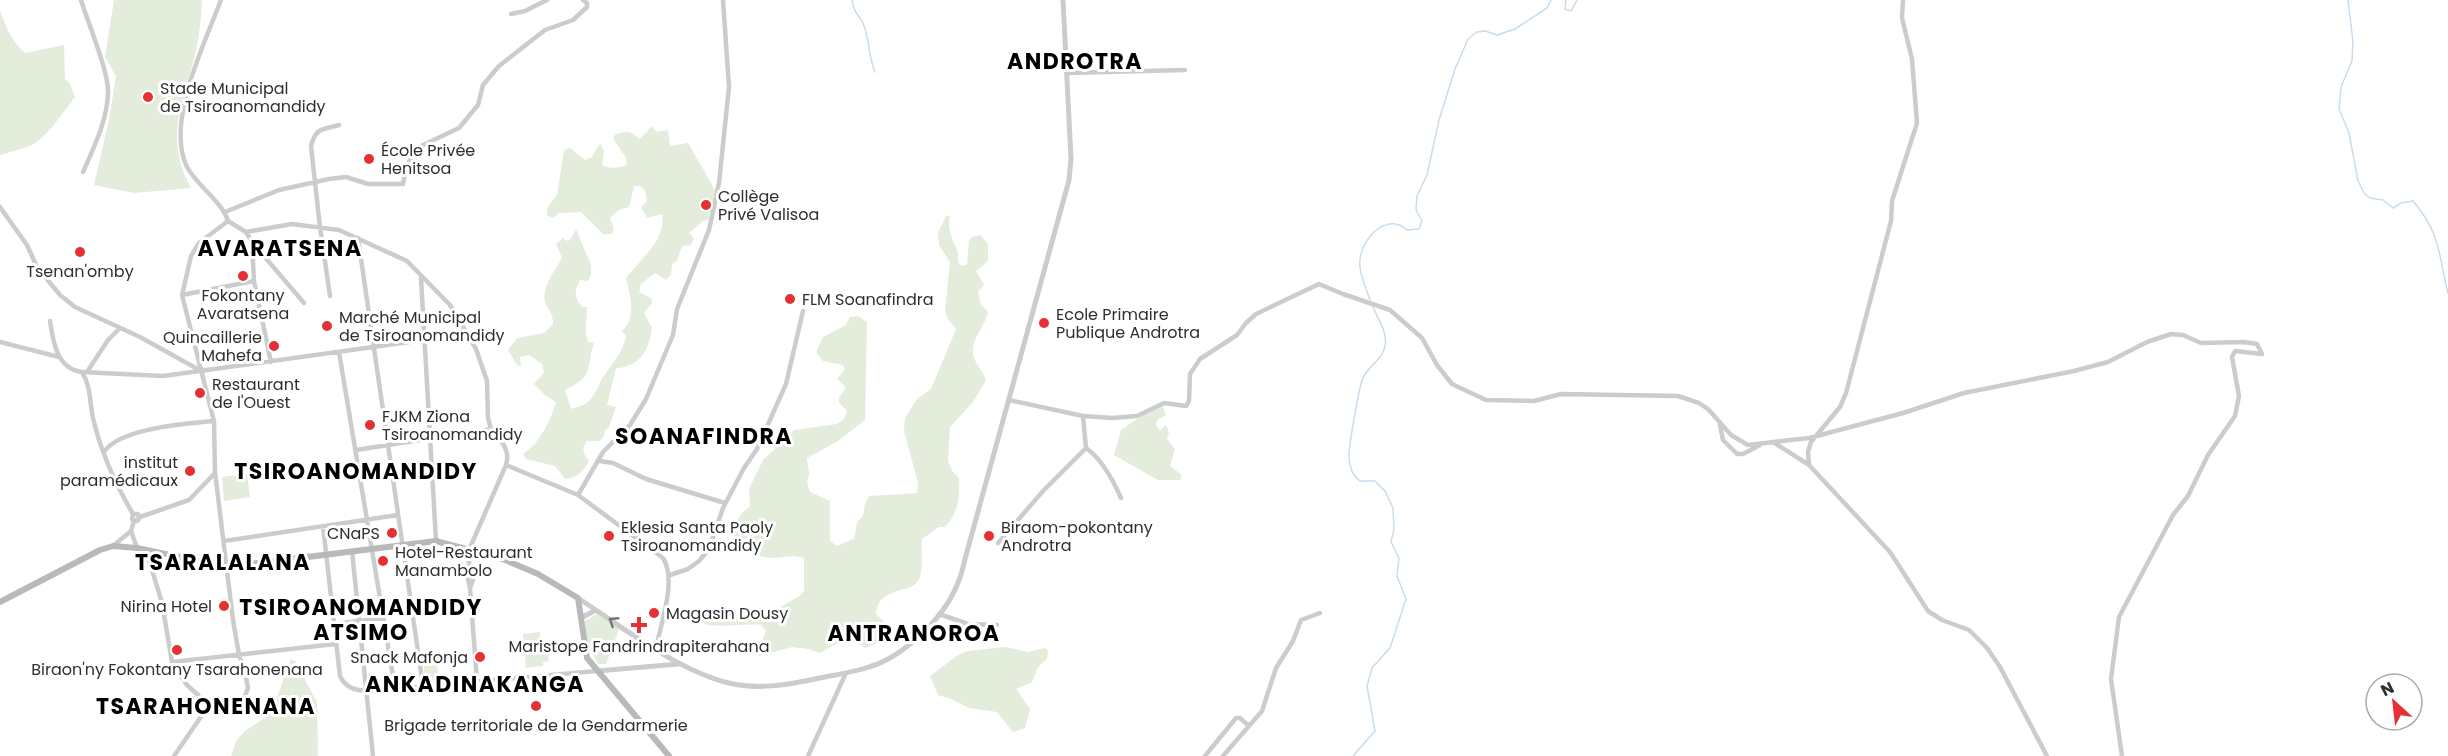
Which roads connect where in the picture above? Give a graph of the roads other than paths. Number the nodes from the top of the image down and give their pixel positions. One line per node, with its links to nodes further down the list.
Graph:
1 (82, 0): 12 (street)
2 (221, 0): 15 (street)
3 (547, 0): 8 (street)
4 (583, 0): 13 (street)
5 (723, 0): 55 (street)
6 (1063, 0): 10 (street)
7 (1903, 0): 43 (street)
8 (511, 14)
9 (1185, 70): 10 (street)
10 (1067, 73): 38 (street)
11 (339, 125): 13 (street)
12 (83, 172)
13 (315, 182): 15 (street); 17 (street)
14 (0, 207): 28 (street)
15 (225, 212): 16 (street)
16 (228, 221): 18 (street); 23 (street)
17 (320, 227): 18 (street); 19 (street); 24 (street)
18 (246, 232): 20 (street)
19 (358, 238): 21 (street); 32 (street)
20 (252, 242): 22 (street); 25 (street)
21 (421, 278): 29 (street); 30 (street)
22 (254, 281): 23 (street); 35 (street)
23 (182, 296): 37 (street)
24 (330, 296)
25 (304, 303)
26 (802, 311): 57 (street)
27 (50, 321): 34 (street)
28 (119, 328): 36 (street); 37 (street)
29 (466, 334): 30 (street); 42 (street)
30 (424, 340): 32 (street); 44 (street)
31 (0, 342): 34 (street)
32 (372, 347): 33 (street); 47 (street)
33 (339, 352): 35 (street); 49 (street)
34 (59, 357): 36 (street)
35 (271, 362): 37 (street)
36 (85, 372): 37 (street); 50 (street)
37 (203, 372): 40 (street)
38 (1009, 400): 39 (street); 82 (street)
39 (1083, 416): 41 (street); 48 (street)
40 (214, 421): 50 (street); 54 (street)
41 (1720, 423): 46 (street); 46 (street)
42 (491, 429): 44 (street); 52 (street)
43 (1817, 436): 45 (street); 53 (street); 108 (street)
44 (430, 438): 47 (street); 66 (street)
45 (1773, 442): 46 (street); 53 (street)
46 (1763, 443)
47 (388, 445): 49 (street); 59 (street)
48 (1086, 448): 56 (street); 67 (street)
49 (356, 450): 61 (street)
50 (104, 452): 58 (street)
51 (600, 461): 57 (street)
52 (506, 465): 55 (street); 72 (street)
53 (1809, 465): 107 (street)
54 (215, 472): 60 (street); 65 (street)
55 (578, 495): 77 (street)
56 (1121, 498)
57 (725, 503): 77 (street)
58 (133, 514): 60 (street); 62 (street)
59 (398, 515): 61 (street); 68 (street)
60 (140, 517): 62 (street)
61 (367, 520): 63 (street); 71 (street)
62 (134, 521): 64 (street)
63 (323, 526): 65 (street); 75 (street)
64 (130, 531): 69 (street); 70 (street)
65 (224, 541): 76 (street)
66 (436, 541): 68 (main road); 72 (main road)
67 (998, 543)
68 (402, 545): 71 (main road); 96 (street)
69 (113, 546): 70 (main road); 79 (main road)
70 (137, 548): 73 (main road)
71 (372, 549): 74 (main road); 83 (street)
72 (469, 549): 78 (main road); 95 (street)
73 (146, 550): 76 (main road); 91 (street)
74 (352, 552): 75 (main road); 85 (street)
75 (327, 555): 76 (main road); 86 (street)
76 (227, 567): 90 (street)
77 (670, 575): 89 (street)
78 (578, 598): 80 (street); 84 (main road)
79 (0, 602)
80 (596, 610): 84 (street); 89 (street, one-way to 80)
81 (1320, 613): 100 (street)
82 (939, 614): 87 (street); 94 (street)
83 (384, 618): 85 (street); 97 (street)
84 (581, 618): 93 (main road)
85 (359, 622): 86 (street); 98 (street)
86 (334, 624): 88 (street)
87 (997, 625)
88 (335, 644): 90 (street); 98 (street)
89 (656, 648): 92 (street)
90 (239, 655): 91 (street); 99 (street)
91 (172, 662): 99 (street)
92 (681, 664): 93 (street); 94 (street)
93 (597, 671): 95 (street); 103 (main road)
94 (846, 673): 104 (street)
95 (477, 681): 96 (street)
96 (423, 686): 97 (street)
97 (395, 688): 98 (street)
98 (367, 691): 102 (street)
99 (209, 705): 101 (street)
100 (1249, 726): 105 (street); 106 (street)
101 (174, 756)
102 (373, 756)
103 (669, 756)
104 (808, 756)
105 (1205, 756)
106 (1223, 756)
107 (2047, 756)
108 (2122, 756)

